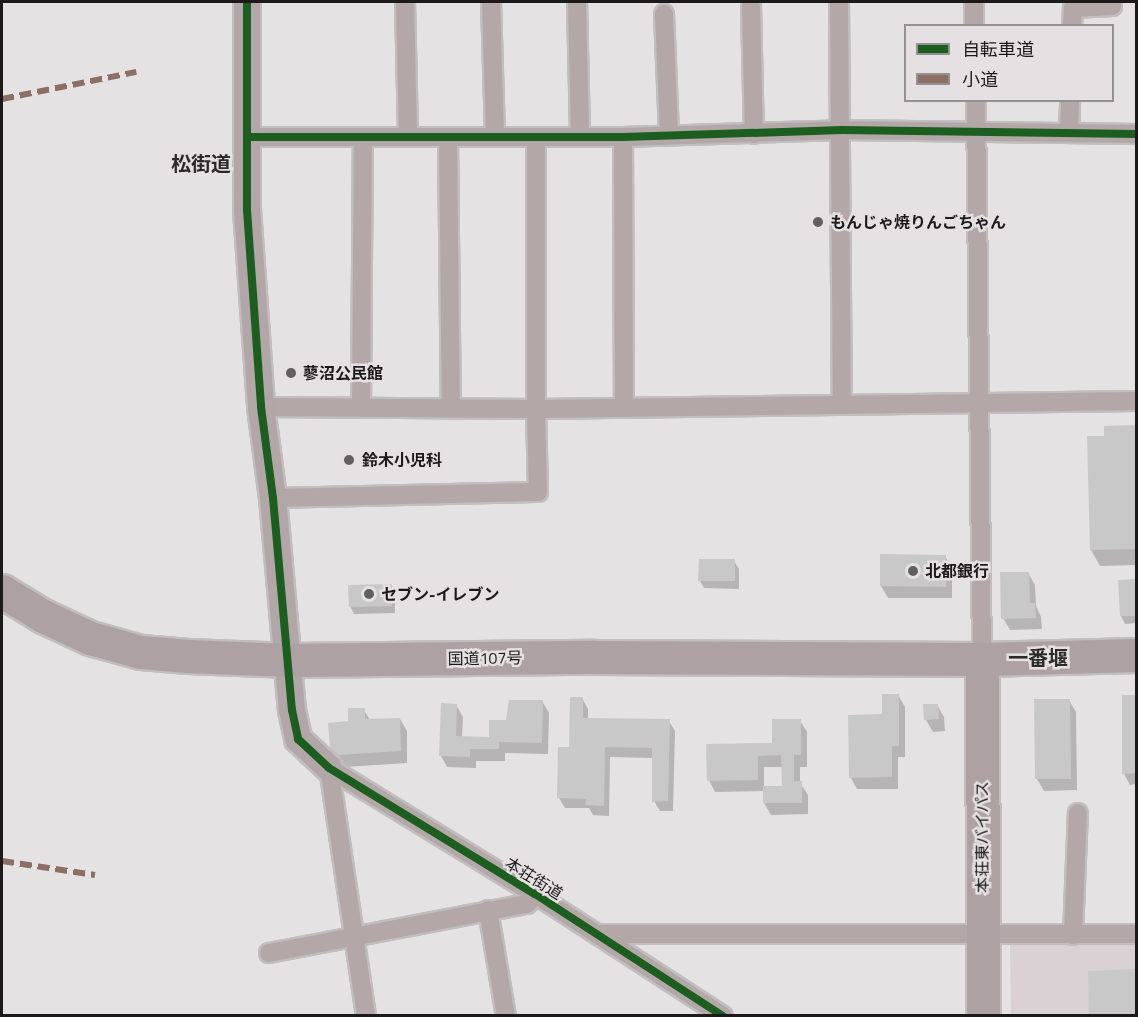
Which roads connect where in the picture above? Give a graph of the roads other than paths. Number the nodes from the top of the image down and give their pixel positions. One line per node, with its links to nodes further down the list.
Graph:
1 (247, 2): 21 (street)
2 (405, 2): 23 (street)
3 (491, 2): 25 (street)
4 (578, 2): 20 (street)
5 (839, 2): 14 (street)
6 (974, 2): 10 (street)
7 (1112, 2): 11 (street)
8 (751, 6): 18 (street)
9 (664, 14): 17 (street)
10 (974, 24)
11 (1072, 24)
12 (976, 102): 15 (street)
13 (1070, 102): 16 (street)
14 (842, 130): 15 (street); 18 (street); 30 (street)
15 (977, 133): 16 (street); 29 (street)
16 (1070, 133): 19 (street)
17 (669, 134): 18 (street); 27 (street)
18 (754, 134)
19 (1137, 134)
20 (580, 136): 26 (street); 27 (street)
21 (247, 137): 22 (street); 31 (street)
22 (363, 137): 23 (street); 32 (street)
23 (408, 137): 24 (street)
24 (448, 137): 25 (street); 34 (street)
25 (495, 137): 26 (street)
26 (536, 137): 35 (street)
27 (623, 137): 33 (street)
28 (1137, 401): 29 (street)
29 (979, 402): 30 (street); 39 (street)
30 (842, 405): 33 (street)
31 (261, 407): 32 (street); 36 (street)
32 (361, 407): 34 (street)
33 (624, 407): 35 (street)
34 (451, 408): 35 (street)
35 (536, 409): 36 (street)
36 (273, 498): 40 (street)
37 (2, 591): 40 (highway, 国道107号)
38 (1137, 655): 39 (highway, 国道107号)
39 (982, 658): 40 (highway, 国道107号); 47 (highway, 本荘東バイパス)
40 (289, 660): 41 (street)
41 (329, 768): 43 (street, 本荘街道); 49 (street)
42 (1078, 813): 48 (street)
43 (535, 894): 44 (street); 45 (street, 本荘街道)
44 (488, 910): 49 (street); 52 (street)
45 (598, 934): 47 (street); 53 (street, 本荘街道)
46 (1137, 934): 48 (street)
47 (982, 935): 48 (street); 54 (highway, 本荘東バイパス)
48 (1073, 935)
49 (353, 937): 50 (street); 51 (street)
50 (269, 953)
51 (366, 1016)
52 (506, 1016)
53 (723, 1016)
54 (983, 1016)

